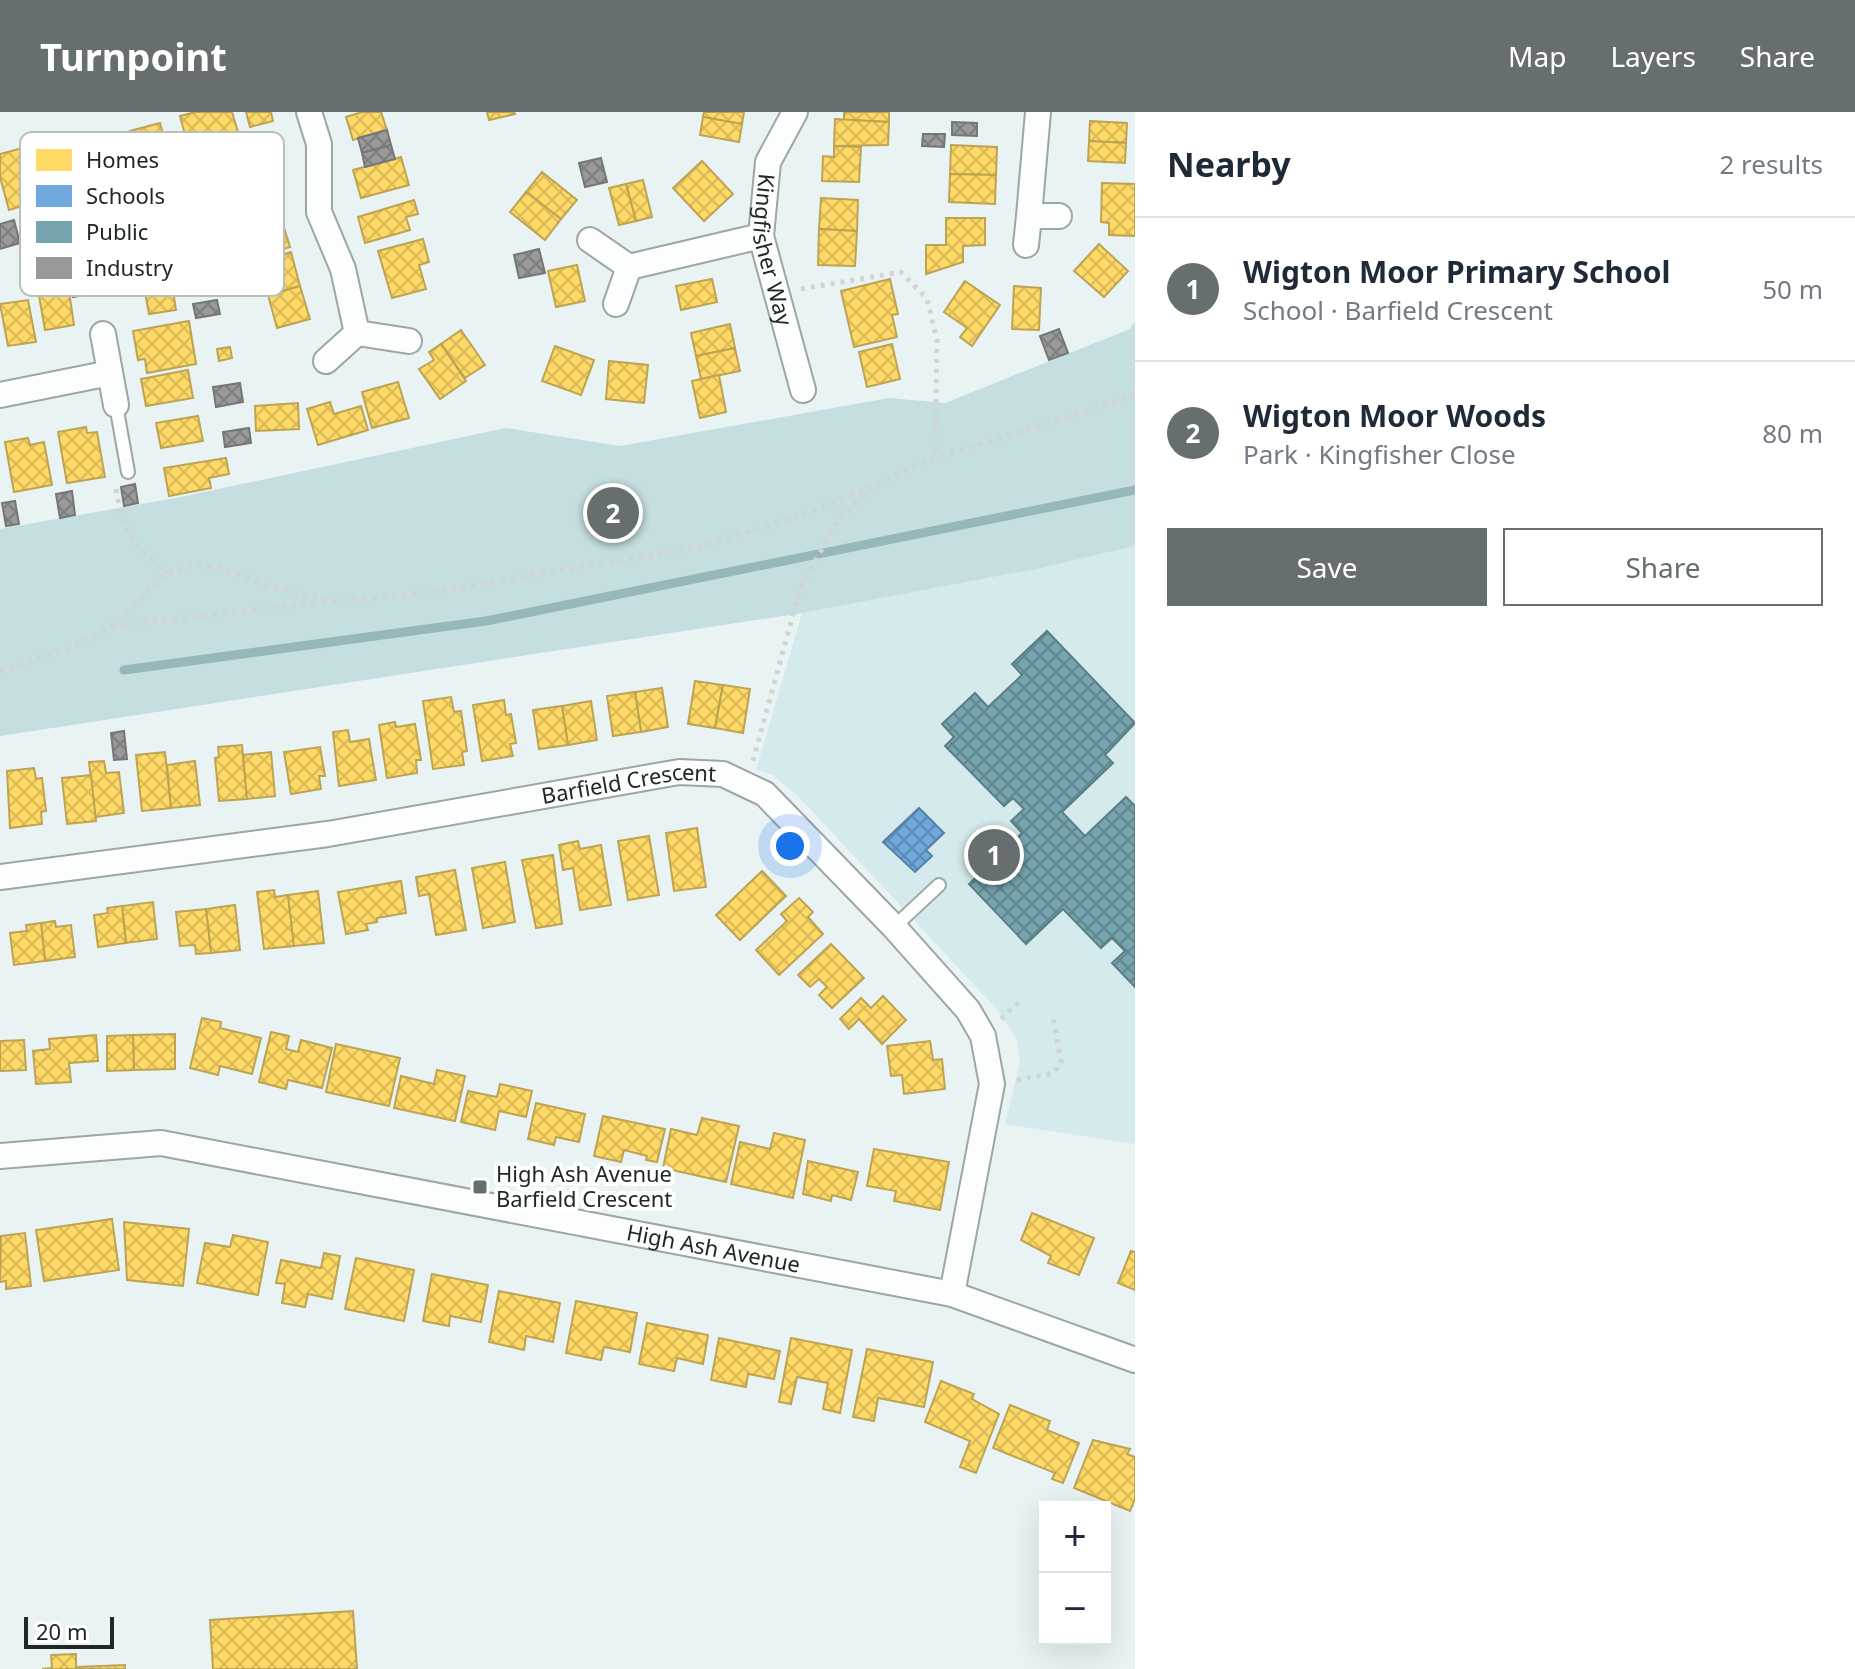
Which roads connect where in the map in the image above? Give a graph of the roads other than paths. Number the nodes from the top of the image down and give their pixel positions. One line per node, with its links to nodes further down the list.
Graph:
1 (309, 112): 11 (street)
2 (795, 112): 6 (street, Kingfisher Way)
3 (1038, 112): 4 (street)
4 (1029, 216): 5 (street); 8 (street)
5 (1059, 216)
6 (761, 236): 9 (street); 16 (street, Kingfisher Way)
7 (590, 240): 9 (street)
8 (1026, 245)
9 (629, 267): 10 (street)
10 (616, 304)
11 (357, 333): 13 (street); 14 (street)
12 (103, 334): 15 (street)
13 (409, 341)
14 (326, 361)
15 (110, 373): 17 (street); 18 (street)
16 (803, 390)
17 (0, 395)
18 (116, 405): 19 (lane)
19 (128, 472)
20 (0, 877): 22 (street, Barfield Crescent)
21 (939, 885): 22 (lane)
22 (894, 927): 24 (street, Barfield Crescent)
23 (0, 1156): 24 (street, High Ash Avenue)
24 (952, 1294): 25 (street, High Ash Avenue)
25 (1135, 1360)

